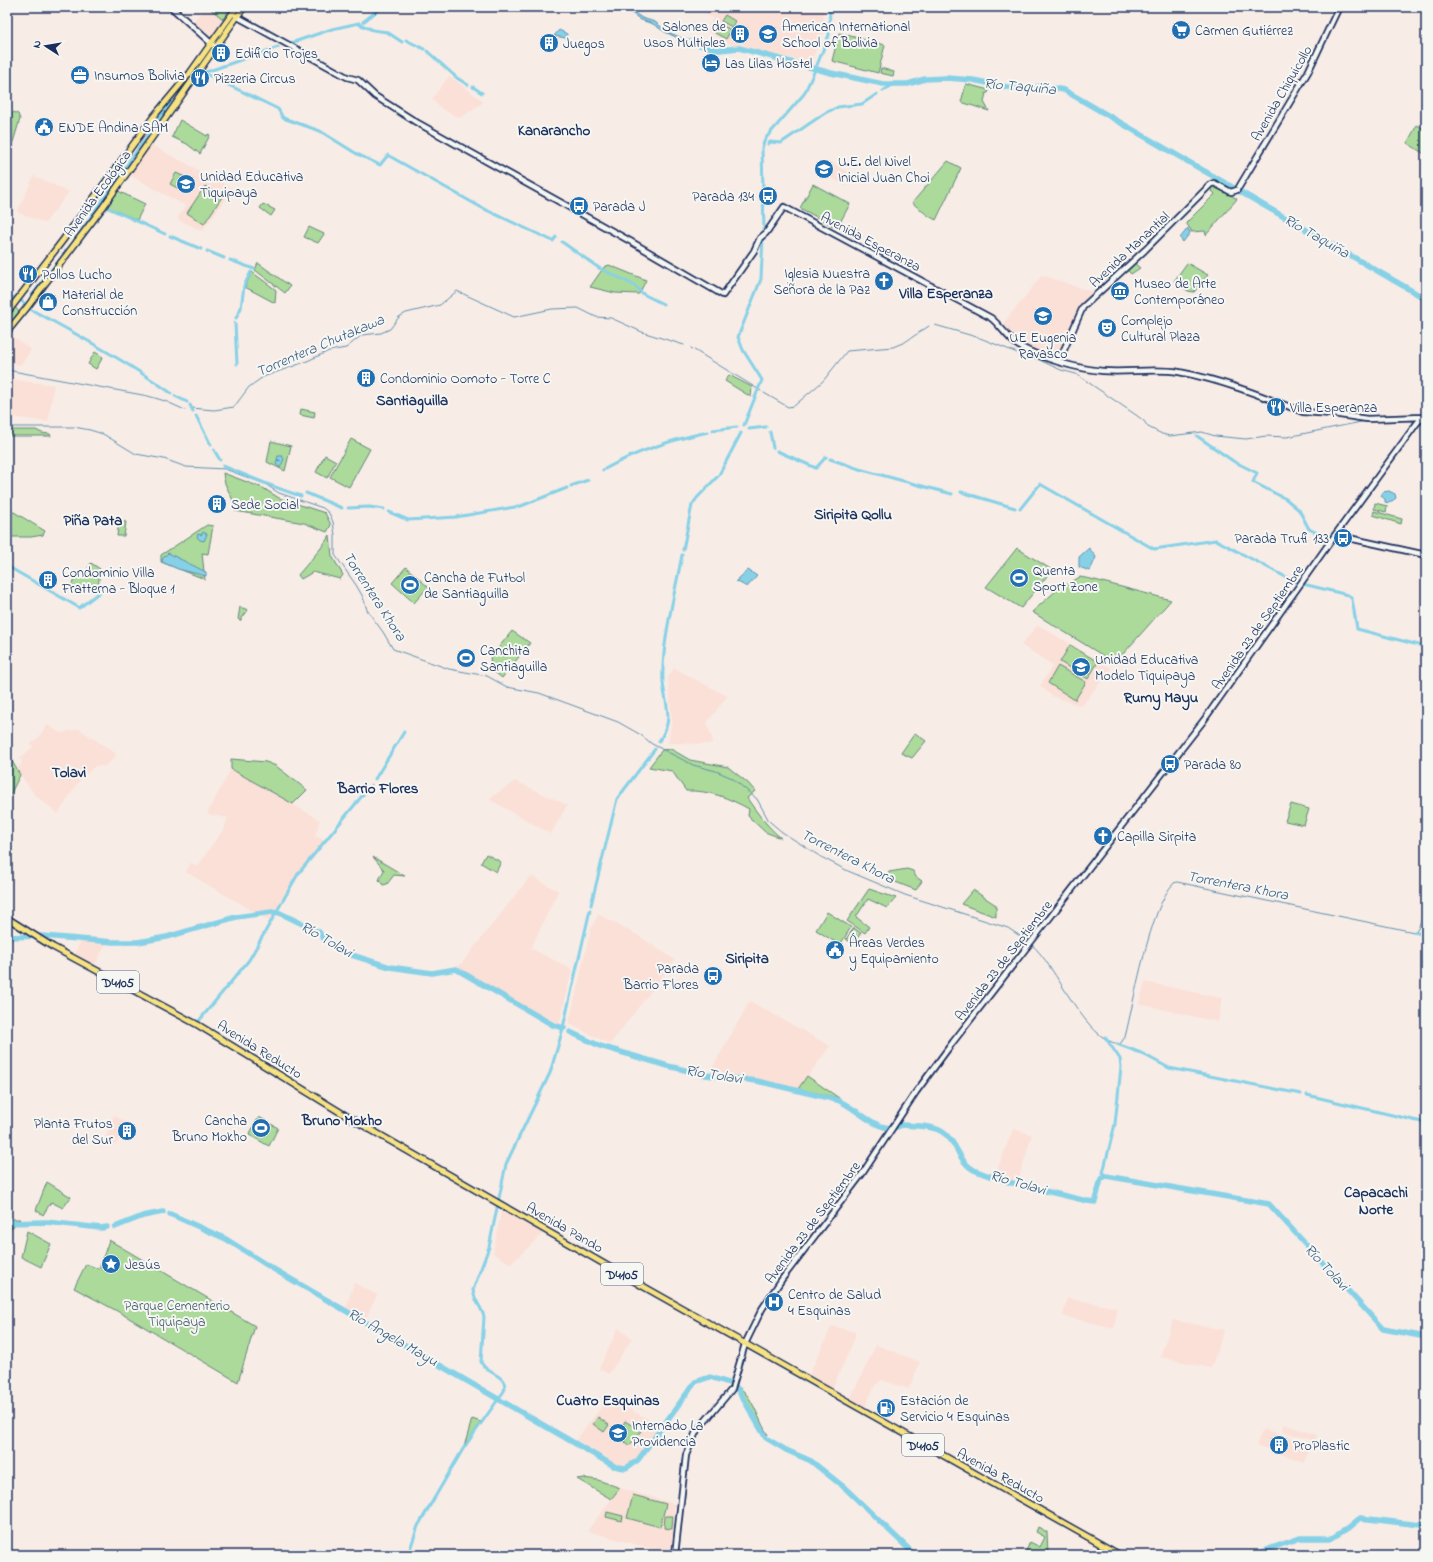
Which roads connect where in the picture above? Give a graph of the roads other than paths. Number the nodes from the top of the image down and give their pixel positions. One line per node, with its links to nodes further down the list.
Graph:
1 (171, 7): 6 (main road)
2 (237, 7): 6 (main road, Avenida Ecológica)
3 (244, 7): 5 (main road, Avenida Ecológica)
4 (1339, 7): 8 (main road, Avenida Chiquicollo)
5 (236, 16): 7 (main road, Avenida Ecológica); 11 (main road, Avenida Esperanza)
6 (210, 43): 7 (main road); 9 (main road, Avenida Ecológica)
7 (215, 47): 10 (main road, Avenida Ecológica)
8 (1238, 189): 11 (main road, Avenida Manantial)
9 (7, 313)
10 (7, 332)
11 (1059, 361): 12 (main road, Avenida Esperanza)
12 (1421, 418): 13 (main road, Avenida 23 de Septiembre)
13 (1335, 535): 14 (main road); 17 (main road, Avenida 23 de Septiembre)
14 (1426, 555)
15 (7, 918): 16 (main road, Avenida Reducto / D4105)
16 (498, 1202): 17 (main road, Avenida Pando / D4105)
17 (745, 1344): 18 (main road, Avenida 23 de Septiembre); 19 (main road, Avenida Reducto / D4105)
18 (675, 1555)
19 (1120, 1555)

